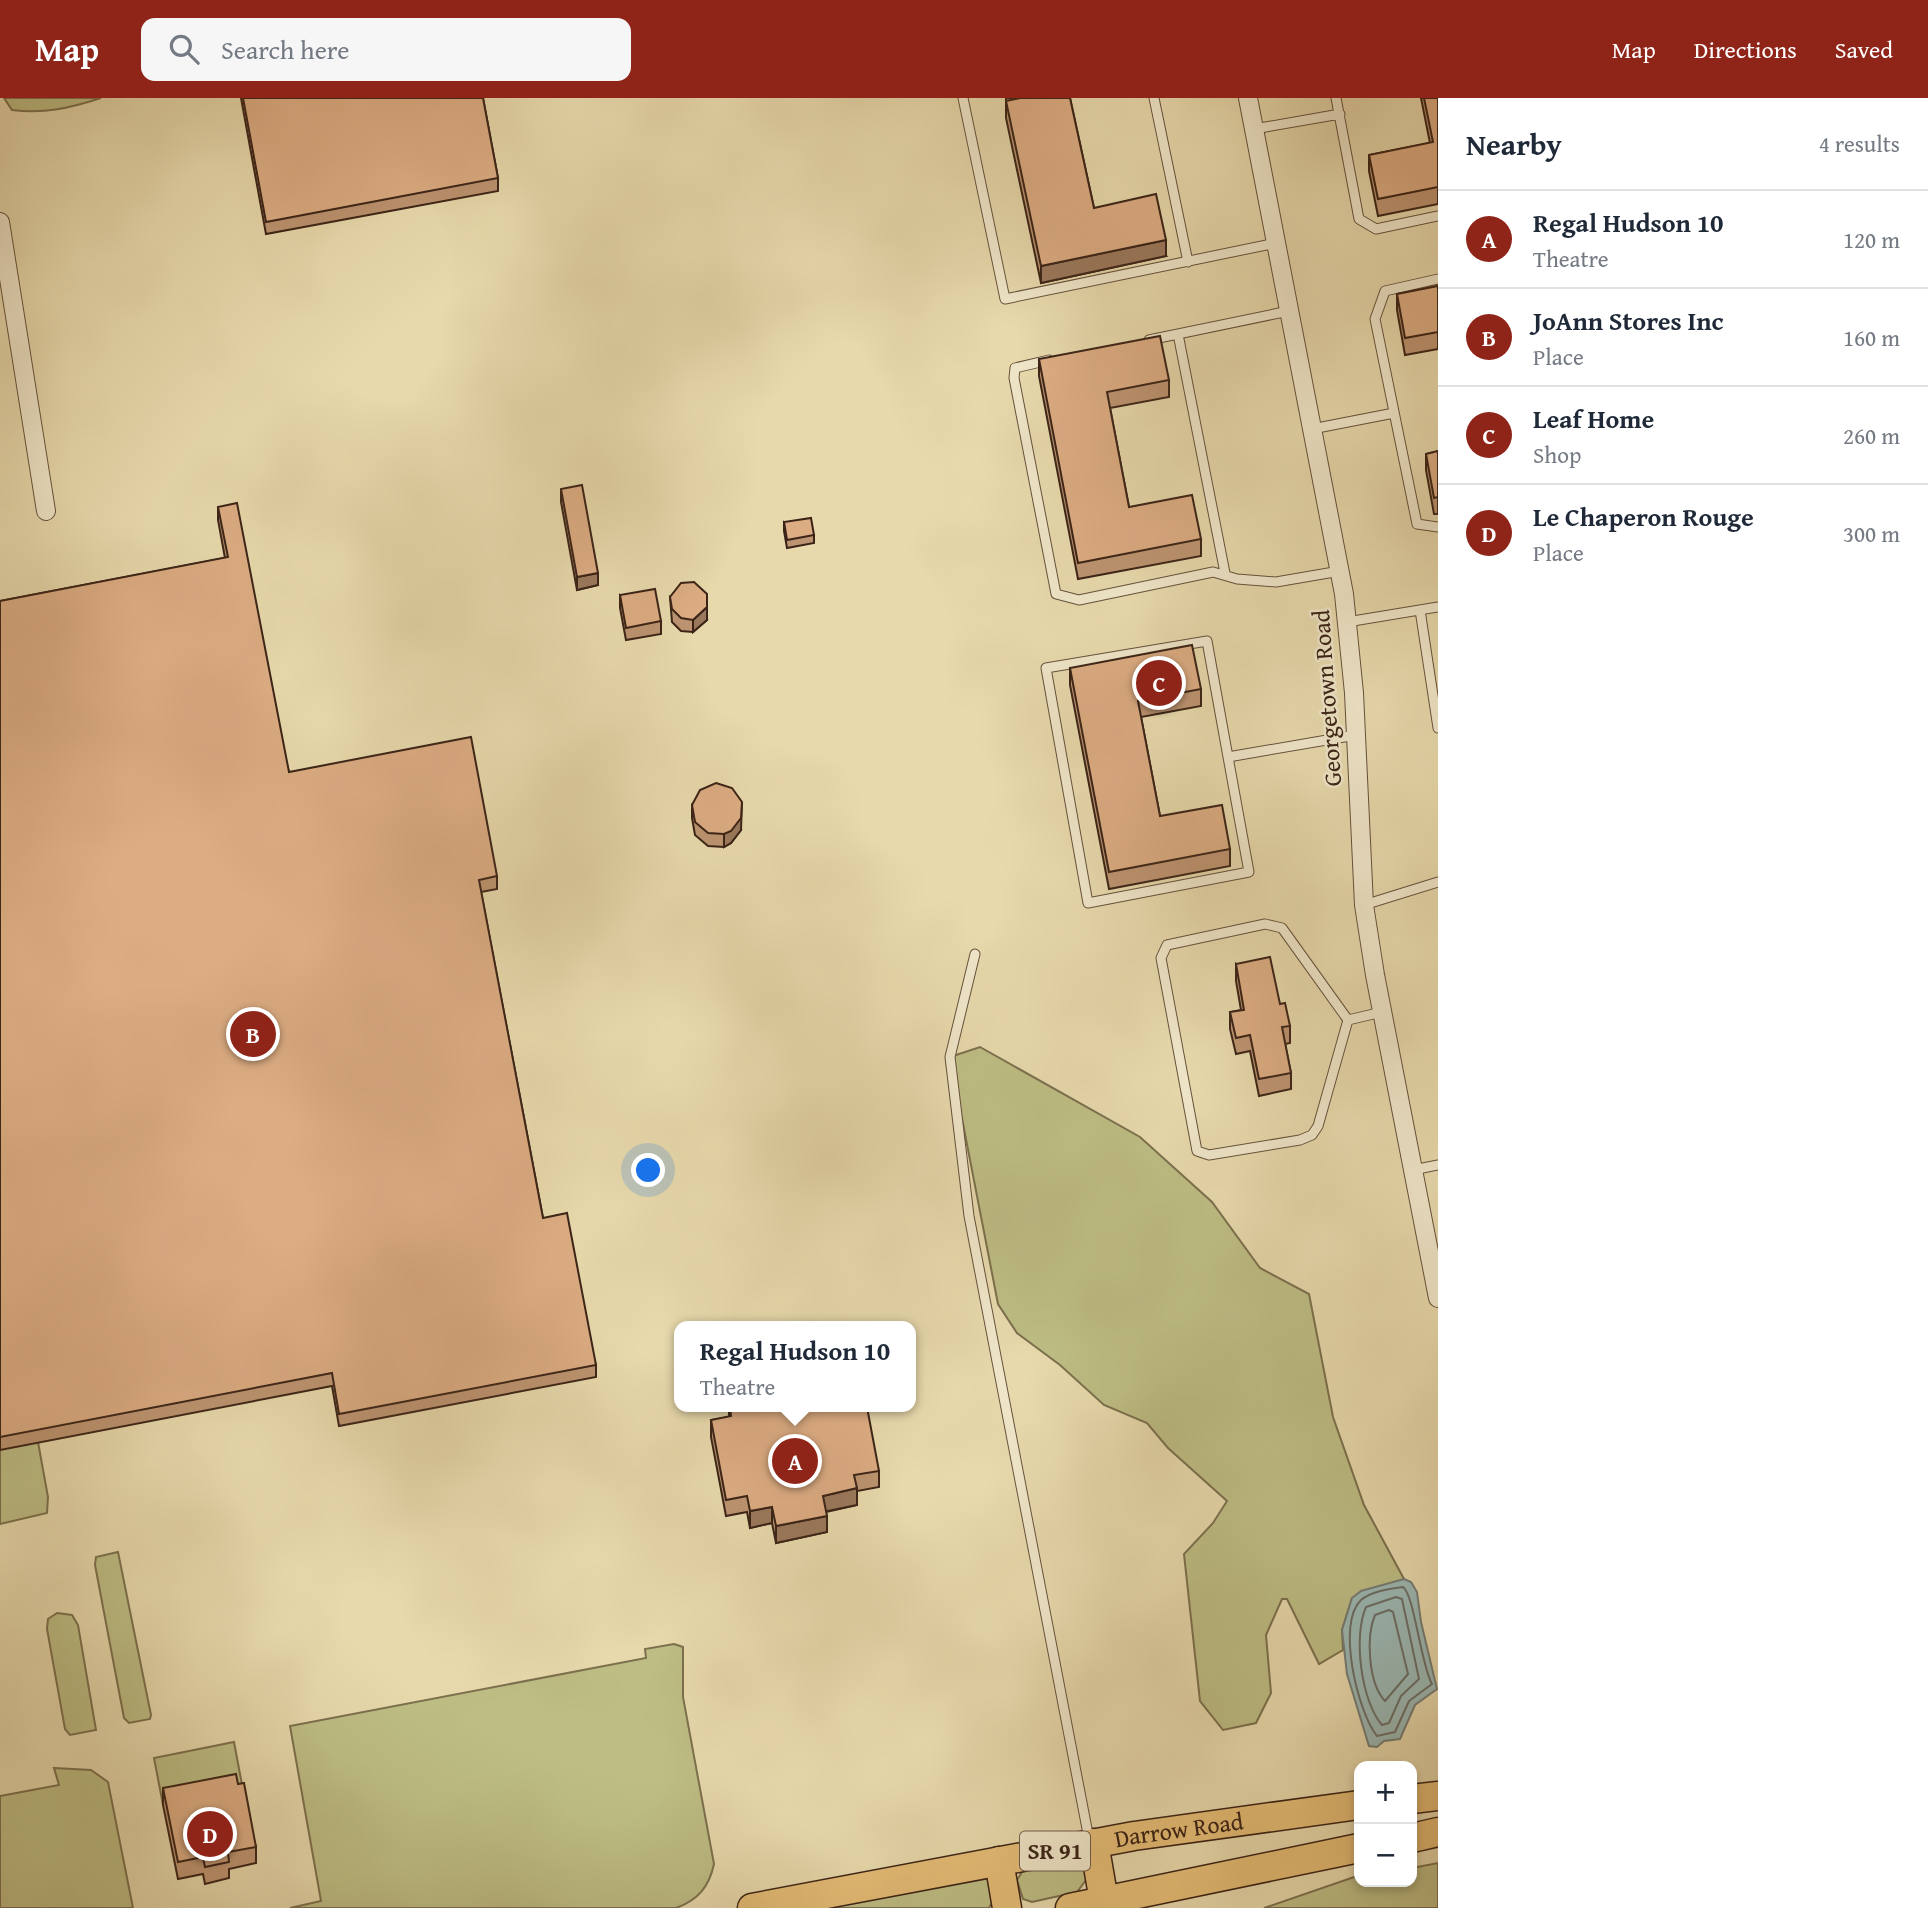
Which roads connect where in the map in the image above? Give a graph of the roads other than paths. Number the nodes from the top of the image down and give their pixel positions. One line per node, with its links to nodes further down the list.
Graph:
1 (963, 98): 10 (lane)
2 (1154, 98): 10 (lane)
3 (1248, 98): 6 (street, Georgetown Road)
4 (1336, 98): 5 (lane)
5 (1340, 114): 6 (lane); 7 (lane)
6 (1254, 130): 9 (street, Georgetown Road)
7 (1438, 216)
8 (0, 222): 18 (street)
9 (1276, 243): 10 (lane); 12 (street, Georgetown Road)
10 (1188, 262)
11 (1438, 279): 16 (lane)
12 (1289, 311): 13 (lane); 17 (street, Georgetown Road)
13 (1178, 334): 14 (lane); 21 (lane)
14 (1139, 342)
15 (1061, 357): 21 (lane)
16 (1395, 413): 17 (lane); 19 (lane)
17 (1312, 429): 20 (street, Georgetown Road)
18 (46, 510)
19 (1438, 527)
20 (1340, 571): 21 (lane); 24 (street, Georgetown Road)
21 (1225, 573)
22 (1438, 607): 23 (lane)
23 (1420, 610): 24 (lane); 25 (lane)
24 (1347, 622): 26 (street, Georgetown Road)
25 (1438, 728)
26 (1356, 735): 27 (lane); 29 (street, Georgetown Road)
27 (1228, 757): 27 (lane)
28 (1437, 884): 29 (lane)
29 (1364, 905): 31 (street, Georgetown Road)
30 (975, 954): 41 (lane)
31 (1382, 1012): 32 (lane); 34 (street, Georgetown Road)
32 (1348, 1020): 32 (lane)
33 (1438, 1165): 34 (lane)
34 (1413, 1170): 35 (street, Georgetown Road)
35 (1438, 1298)
36 (1438, 1796): 37 (main road)
37 (1417, 1798)
38 (1354, 1806): 41 (main road, Darrow Road / SR 91)
39 (1438, 1832): 40 (main road)
40 (1417, 1837)
41 (1092, 1844): 43 (main road, Darrow Road / SR 91); 44 (main road)
42 (1354, 1849): 44 (main road, SR 91)
43 (999, 1861): 45 (main road, Darrow Road / SR 91); 46 (main road)
44 (1104, 1901): 47 (main road, SR 91)
45 (752, 1908)
46 (1007, 1908)
47 (1070, 1908)

